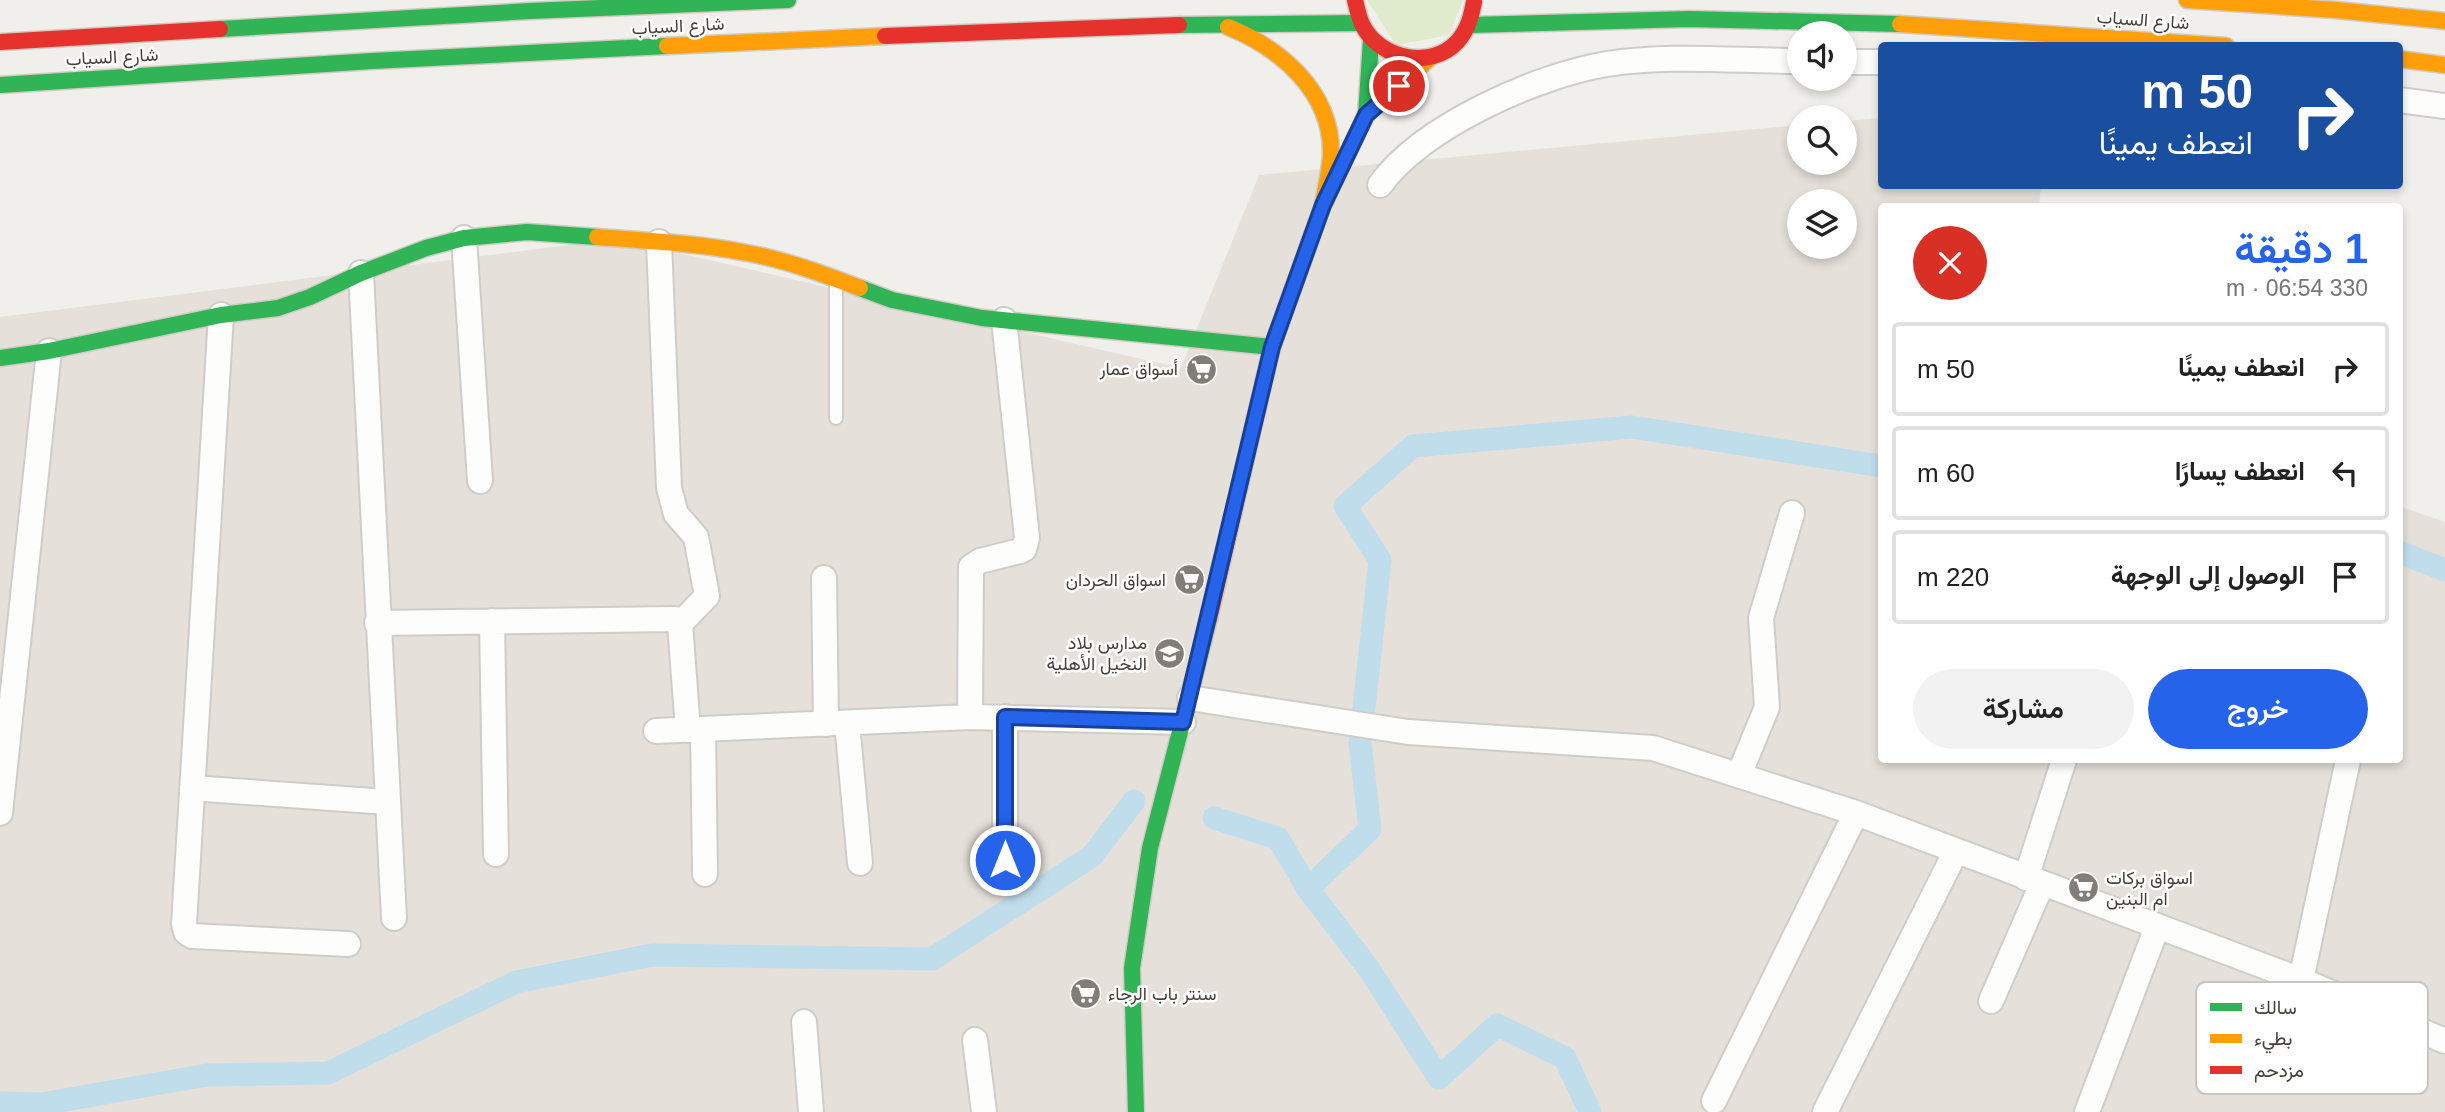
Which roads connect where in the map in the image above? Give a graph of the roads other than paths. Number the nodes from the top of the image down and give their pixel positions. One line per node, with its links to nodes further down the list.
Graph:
1 (788, 0): 10 (main road, شارع السياب)
2 (1355, 0): 6 (main road)
3 (1474, 0): 8 (main road)
4 (2187, 0): 5 (main road, شارع السياب)
5 (2445, 22)
6 (1360, 23): 7 (main road, شارع السياب); 9 (main road)
7 (1219, 25): 18 (main road, شارع السياب); 23 (main road)
8 (1469, 25): 11 (main road, شارع السياب); 12 (main road)
9 (1371, 40): 12 (main road); 21 (main road)
10 (0, 42)
11 (2170, 42)
12 (1431, 57): 21 (main road)
13 (2403, 60): 17 (main road)
14 (1787, 61): 22 (street)
15 (1857, 62): 16 (street)
16 (1878, 62)
17 (2445, 65)
18 (0, 85)
19 (2403, 101): 20 (street)
20 (2445, 106)
21 (1366, 115): 23 (main road)
22 (1380, 185)
23 (1323, 205): 30 (main road)
24 (464, 238): 25 (main road); 26 (main road); 34 (street)
25 (659, 242): 27 (main road); 39 (street)
26 (361, 273): 28 (main road); 38 (street)
27 (836, 279): 29 (main road); 33 (lane)
28 (220, 315): 31 (main road); 50 (street)
29 (1004, 320): 30 (main road); 41 (street)
30 (1272, 347): 40 (main road)
31 (49, 351): 32 (main road); 52 (street)
32 (0, 358)
33 (836, 418)
34 (480, 481)
35 (1792, 513): 49 (street)
36 (824, 578): 44 (street)
37 (492, 621): 38 (street); 39 (street); 55 (street)
38 (377, 623): 51 (street)
39 (680, 624): 45 (street)
40 (1190, 698): 43 (main road); 49 (street)
41 (970, 717): 42 (street); 44 (street)
42 (1005, 717): 43 (street); 56 (street)
43 (1183, 722): 73 (main road)
44 (836, 724): 45 (street); 57 (street)
45 (695, 729): 46 (street); 58 (street)
46 (656, 731)
47 (2063, 763): 59 (street)
48 (2347, 763): 63 (street)
49 (1739, 775): 53 (street)
50 (192, 788): 51 (street); 62 (street)
51 (387, 802): 60 (street)
52 (0, 813)
53 (1856, 813): 54 (street); 70 (street)
54 (1956, 851): 59 (street); 74 (street)
55 (496, 854)
56 (1005, 860)
57 (860, 863)
58 (705, 874)
59 (2034, 881): 61 (street); 65 (street)
60 (394, 918)
61 (2157, 927): 63 (street); 75 (street)
62 (348, 944)
63 (2301, 980): 64 (street)
64 (2306, 982)
65 (1991, 1001)
66 (804, 1022): 71 (street)
67 (2428, 1034): 69 (street)
68 (975, 1040): 72 (street)
69 (2445, 1041)
70 (1714, 1101)
71 (811, 1112)
72 (984, 1112)
73 (1136, 1112)
74 (1825, 1112)
75 (2087, 1112)

